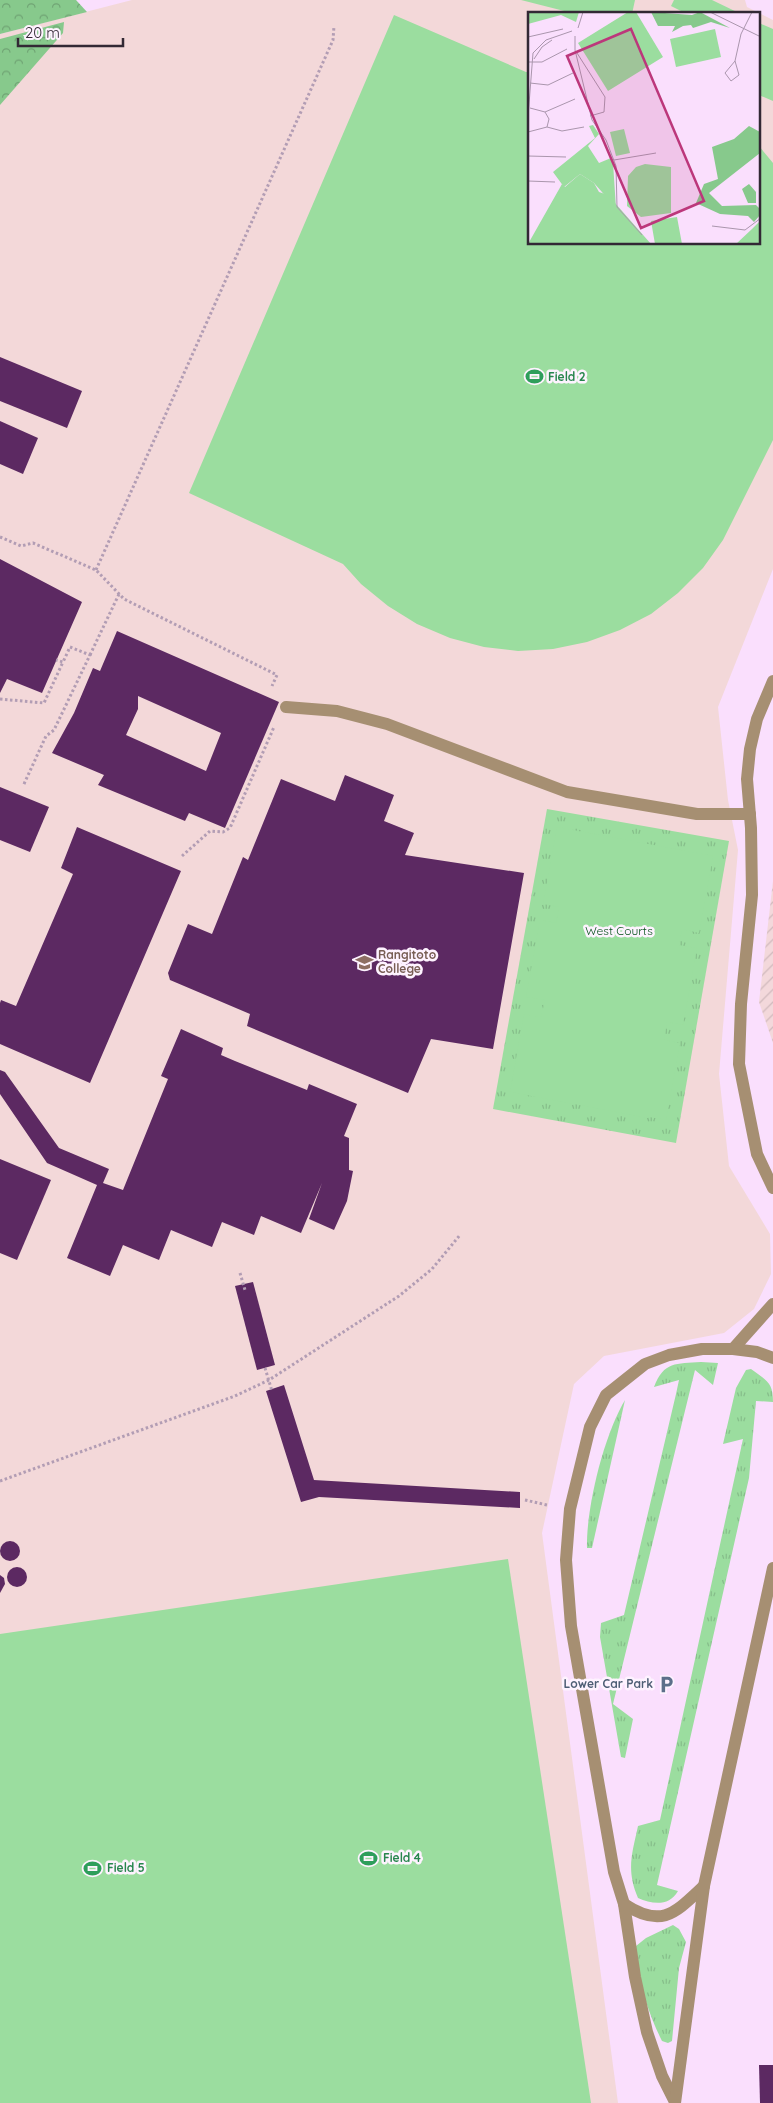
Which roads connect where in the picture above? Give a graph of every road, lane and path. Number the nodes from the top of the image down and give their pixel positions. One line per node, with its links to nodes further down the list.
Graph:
1 (334, 26): 3 (path)
2 (0, 538): 3 (path)
3 (96, 570): 4 (path)
4 (119, 594): 5 (path); 9 (path)
5 (90, 655): 7 (path); 13 (path)
6 (56, 660): 7 (path)
7 (63, 662): 10 (path)
8 (773, 681): 14 (lane)
9 (271, 689)
10 (0, 699)
11 (286, 707): 14 (lane)
12 (275, 726): 15 (path)
13 (24, 784)
14 (750, 814): 16 (lane)
15 (182, 856)
16 (773, 1188)
17 (460, 1235): 24 (path)
18 (240, 1273): 19 (path)
19 (245, 1290)
20 (773, 1304): 21 (lane)
21 (733, 1349): 22 (lane); 29 (lane)
22 (773, 1358)
23 (265, 1368): 24 (path)
24 (269, 1380): 25 (path); 26 (path)
25 (272, 1391)
26 (0, 1481)
27 (773, 1568): 28 (lane)
28 (704, 1886): 29 (lane); 30 (lane)
29 (624, 1904): 30 (lane)
30 (674, 2103)

